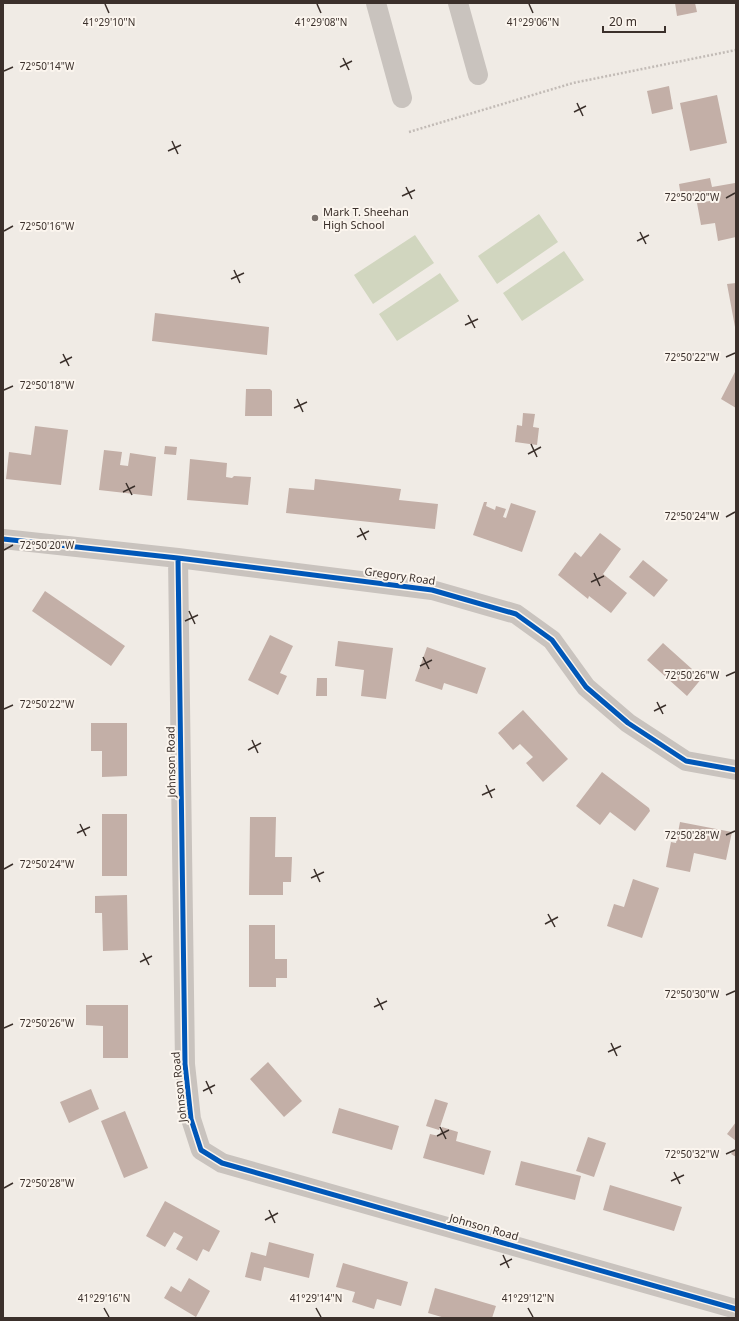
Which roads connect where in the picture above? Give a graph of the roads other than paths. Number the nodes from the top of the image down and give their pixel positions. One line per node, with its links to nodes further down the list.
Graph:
1 (376, 3): 4 (street)
2 (458, 3): 3 (street)
3 (478, 76)
4 (402, 98)
5 (3, 539): 6 (street, Gregory Road)
6 (178, 558): 7 (street, Gregory Road); 8 (street, Johnson Road)
7 (736, 770)
8 (736, 1309)

